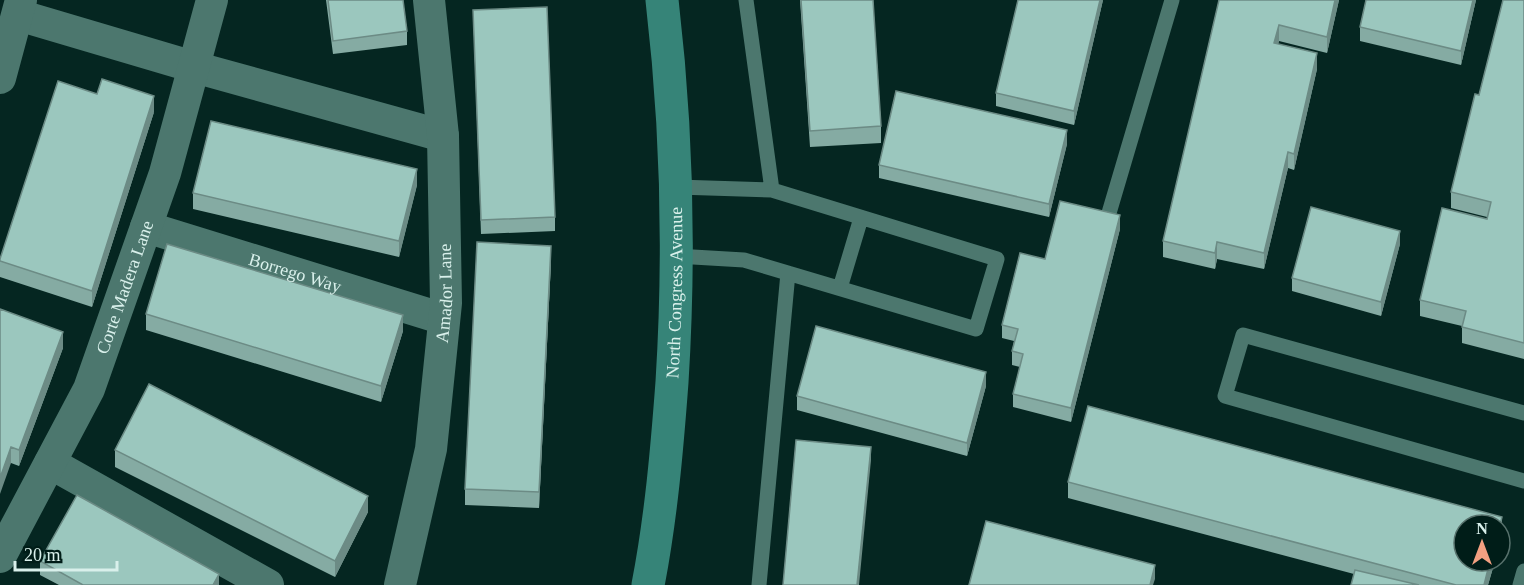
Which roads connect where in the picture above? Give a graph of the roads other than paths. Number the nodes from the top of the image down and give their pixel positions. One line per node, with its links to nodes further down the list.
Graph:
1 (212, 0): 7 (street, Corte Madera Lane)
2 (429, 0): 9 (street, Amador Lane)
3 (662, 0): 10 (street, North Congress Avenue)
4 (746, 0): 11 (lane)
5 (1172, 0): 12 (lane)
6 (20, 7): 7 (street); 8 (street)
7 (194, 67): 9 (street); 14 (street, Corte Madera Lane)
8 (0, 78)
9 (443, 136): 18 (street, Amador Lane)
10 (677, 187): 11 (lane); 15 (street, North Congress Avenue)
11 (772, 190): 13 (lane)
12 (1109, 213)
13 (861, 218): 17 (lane); 17 (lane)
14 (146, 227): 18 (street, Borrego Way); 20 (street, Corte Madera Lane)
15 (676, 256): 16 (lane); 26 (street, North Congress Avenue)
16 (788, 273): 17 (lane); 27 (lane)
17 (840, 288)
18 (444, 319): 25 (street, Amador Lane)
19 (1524, 413): 21 (lane)
20 (50, 463): 22 (street, Corte Madera Lane); 24 (street)
21 (1524, 481)
22 (0, 557)
23 (1524, 572): 28 (lane)
24 (268, 585)
25 (400, 585)
26 (648, 585)
27 (759, 585)
28 (1520, 585)

